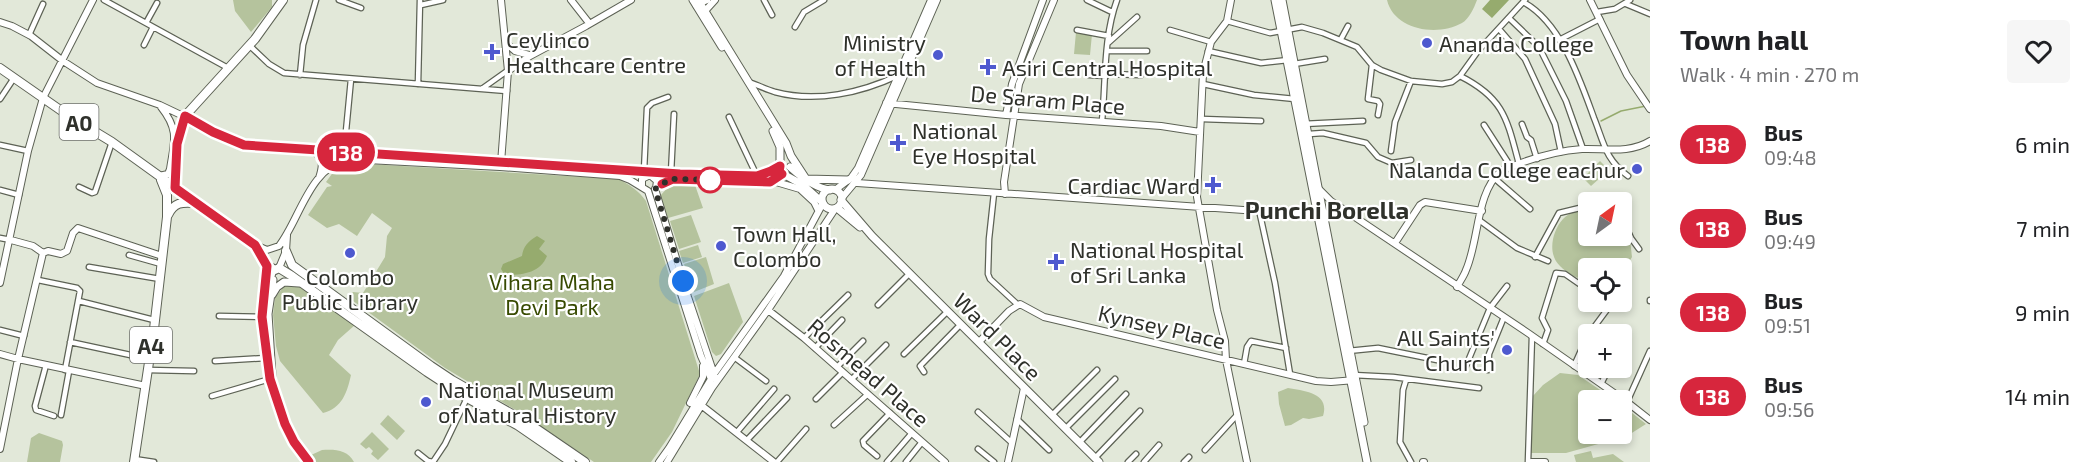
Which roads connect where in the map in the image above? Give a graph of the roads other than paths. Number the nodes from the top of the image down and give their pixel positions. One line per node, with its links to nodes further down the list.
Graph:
1 (93, 0): 62 (main road)
2 (104, 0): 39 (street)
3 (316, 0): 68 (street)
4 (339, 0): 29 (street)
5 (443, 0): 25 (street)
6 (501, 0): 53 (main road)
7 (571, 0): 40 (main road)
8 (631, 0): 40 (main road)
9 (714, 0): 30 (main road)
10 (764, 0): 33 (street)
11 (824, 0): 43 (street)
12 (931, 0): 69 (main road)
13 (937, 0): 86 (main road)
14 (1043, 0): 90 (main road)
15 (1054, 0): 93 (main road)
16 (1087, 0): 31 (street)
17 (1117, 0): 31 (street)
18 (1231, 0): 37 (main road)
19 (1275, 0): 47 (main road)
20 (1282, 0): 47 (main road)
21 (1590, 0): 34 (main road)
22 (282, 1): 56 (highway)
23 (698, 1): 30 (main road); 122 (main road)
24 (1524, 1): 36 (street); 51 (street)
25 (421, 2): 78 (street)
26 (1628, 2): 32 (street); 34 (street)
27 (157, 3): 39 (street)
28 (43, 4): 48 (street)
29 (361, 8)
30 (705, 12): 77 (main road)
31 (1112, 12): 49 (street)
32 (1650, 14)
33 (772, 15)
34 (1599, 16): 51 (street); 88 (main road)
35 (1137, 17): 54 (street)
36 (1510, 19): 44 (street); 109 (street)
37 (1227, 21): 47 (street); 52 (main road)
38 (0, 22): 48 (main road)
39 (146, 23): 42 (street)
40 (589, 23): 60 (main road)
41 (1348, 26): 50 (street)
42 (153, 27): 55 (street); 66 (street)
43 (795, 27)
44 (1499, 29): 73 (street); 114 (street)
45 (1077, 30): 49 (street)
46 (1170, 30): 52 (street)
47 (1285, 31): 50 (street); 63 (main road)
48 (29, 35): 62 (main road)
49 (1109, 36): 54 (street)
50 (1341, 39): 64 (street)
51 (1559, 40): 110 (street)
52 (1211, 42): 59 (main road)
53 (506, 43): 60 (main road); 67 (main road)
54 (1108, 43): 57 (street)
55 (144, 45)
56 (249, 45): 66 (highway); 68 (street)
57 (1107, 51): 58 (street); 71 (street)
58 (1146, 51)
59 (1208, 51): 63 (street); 79 (main road)
60 (530, 56): 67 (main road)
61 (1324, 59): 63 (street)
62 (63, 61): 83 (main road); 87 (main road)
63 (1291, 62): 85 (main road); 99 (main road)
64 (1372, 65): 76 (street); 91 (street)
65 (0, 68): 74 (highway, A0)
66 (228, 68): 92 (highway)
67 (508, 70): 80 (street); 81 (main road)
68 (300, 75): 75 (street)
69 (899, 75): 77 (street); 86 (main road)
70 (1089, 75): 71 (street)
71 (1106, 75): 72 (street); 98 (street)
72 (1141, 75)
73 (1460, 76): 76 (street); 120 (street)
74 (14, 78): 83 (highway, A0); 84 (street)
75 (351, 79): 78 (street); 113 (street)
76 (1411, 81): 112 (street)
77 (748, 82): 115 (main road)
78 (418, 84): 80 (street)
79 (1203, 84): 85 (street); 95 (main road)
80 (483, 88): 81 (street)
81 (507, 91): 107 (main road)
82 (668, 97): 124 (street)
83 (43, 98): 105 (highway, A0); 111 (main road)
84 (0, 99)
85 (1295, 99): 99 (main road)
86 (889, 104): 90 (main road, De Saram Place); 133 (main road); 135 (main road)
87 (160, 105): 92 (main road); 126 (main road)
88 (1650, 110)
89 (674, 114): 123 (street)
90 (1006, 115): 93 (main road, De Saram Place)
91 (1378, 115)
92 (185, 116): 108 (main road); 137 (highway)
93 (1014, 116): 98 (main road, De Saram Place); 143 (main road)
94 (729, 117): 128 (street)
95 (1202, 119): 96 (street); 102 (main road)
96 (1261, 121)
97 (1363, 121): 99 (street)
98 (1102, 122): 102 (main road, De Saram Place)
99 (1303, 124): 103 (main road); 149 (main road)
100 (1522, 124): 116 (street)
101 (1484, 125): 121 (street)
102 (1200, 132): 150 (main road)
103 (1309, 134): 117 (street); 141 (main road)
104 (1650, 141): 110 (main road)
105 (112, 142): 126 (highway, A0); 136 (street)
106 (0, 145): 111 (street)
107 (502, 146): 118 (main road); 119 (main road)
108 (310, 149): 113 (main road); 131 (main road)
109 (1583, 149): 110 (main road); 114 (main road)
110 (1606, 150): 129 (street)
111 (28, 151): 144 (main road)
112 (1391, 151)
113 (344, 152): 119 (main road)
114 (1562, 152): 116 (main road)
115 (791, 156): 122 (main road); 132 (main road)
116 (1537, 159): 120 (main road)
117 (1411, 160)
118 (514, 162): 119 (main road); 124 (main road)
119 (501, 164): 131 (main road); 138 (main road)
120 (1519, 164): 121 (main road)
121 (1511, 167): 130 (main road)
122 (784, 169): 128 (main road); 132 (main road); 134 (main road); 148 (main road)
123 (671, 173): 124 (main road); 125 (main road)
124 (644, 174): 127 (main road); 138 (main road)
125 (680, 174): 127 (main road); 128 (main road)
126 (159, 176): 137 (highway, A0); 159 (highway, A4)
127 (654, 176): 138 (main road)
128 (757, 176)
129 (1628, 176)
130 (1493, 177): 153 (street); 155 (main road)
131 (319, 179): 161 (main road)
132 (806, 179): 133 (main road); 140 (main road)
133 (848, 180): 140 (main road)
134 (770, 182): 138 (main road); 148 (main road)
135 (857, 183): 142 (main road); 145 (main road)
136 (79, 187)
137 (175, 188): 147 (highway, A0)
138 (651, 188): 214 (main road)
139 (0, 190): 144 (street)
140 (832, 190): 145 (main road); 148 (main road)
141 (1320, 190): 146 (main road); 149 (main road)
142 (994, 193): 143 (main road); 188 (street)
143 (1005, 194): 150 (main road)
144 (19, 195): 165 (main road)
145 (841, 200): 151 (main road); 162 (main road, Ward Place)
146 (1331, 201): 149 (main road); 158 (main road)
147 (196, 203): 159 (highway); 167 (highway, A0)
148 (821, 205): 151 (main road); 223 (main road)
149 (1319, 205): 156 (main road); 157 (main road)
150 (1199, 207): 154 (main road); 220 (main road)
151 (836, 208): 162 (main road, Ward Place); 191 (main road)
152 (1578, 208): 172 (street)
153 (1530, 209)
154 (1259, 210): 156 (main road); 209 (street)
155 (1482, 211): 160 (main road); 166 (main road)
156 (1304, 213): 157 (main road)
157 (1321, 214): 158 (main road); 210 (main road)
158 (1350, 215): 166 (main road)
159 (167, 217): 173 (highway, A4)
160 (1479, 220): 172 (street); 184 (main road)
161 (288, 232): 167 (main road); 169 (main road)
162 (872, 236): 177 (main road, Ward Place)
163 (0, 238): 165 (street)
164 (1632, 239): 168 (street)
165 (11, 240): 170 (main road); 180 (main road)
166 (1395, 243): 184 (main road)
167 (255, 245): 176 (highway, A0)
168 (1639, 249)
169 (286, 251): 176 (main road); 296 (highway)
170 (43, 253): 173 (main road); 179 (main road)
171 (129, 255): 173 (street)
172 (1535, 257): 174 (street)
173 (162, 260): 178 (highway, A4)
174 (1548, 261)
175 (89, 267): 178 (street)
176 (273, 269): 182 (highway, A0); 186 (main road); 194 (main road)
177 (910, 273): 189 (street); 192 (main road, Ward Place)
178 (160, 279): 196 (highway, A4)
179 (38, 280): 187 (street); 200 (main road)
180 (0, 283)
181 (1578, 283): 206 (street)
182 (305, 285): 186 (main road); 256 (highway, A0)
183 (1507, 286): 190 (street)
184 (1457, 287): 190 (main road)
185 (848, 295): 202 (street)
186 (272, 297): 247 (main road)
187 (79, 301): 196 (street); 204 (street)
188 (1017, 304): 205 (main road); 220 (main road, Kynsey Place)
189 (878, 305)
190 (1490, 308): 195 (main road); 226 (street)
191 (768, 310): 202 (main road, Rosmead Place); 215 (main road)
192 (948, 311): 198 (main road, Ward Place); 213 (street)
193 (219, 316): 194 (street)
194 (262, 317): 216 (main road)
195 (1504, 317): 201 (main road); 232 (street)
196 (154, 320): 219 (highway, A4)
197 (842, 320): 208 (street)
198 (961, 324): 205 (main road, Ward Place); 235 (street)
199 (0, 330): 200 (street)
200 (24, 336): 218 (main road)
201 (1532, 336): 206 (main road); 313 (street)
202 (804, 338): 208 (main road, Rosmead Place)
203 (863, 341): 228 (street)
204 (70, 342): 219 (street); 229 (street)
205 (979, 342): 248 (main road, Ward Place)
206 (1543, 344): 227 (main road)
207 (886, 345): 242 (street)
208 (815, 348): 228 (main road, Rosmead Place)
209 (1286, 348): 224 (street); 236 (street)
210 (1347, 351): 221 (street); 237 (main road)
211 (1650, 351): 252 (street)
212 (0, 354): 218 (main road)
213 (904, 354)
214 (705, 357): 223 (main road); 240 (main road); 268 (main road)
215 (734, 357): 240 (main road); 244 (street)
216 (266, 358): 222 (street); 239 (main road)
217 (1578, 358): 227 (street)
218 (18, 359): 225 (main road); 276 (main road)
219 (149, 359): 230 (highway, A4)
220 (1226, 360): 224 (main road, Kynsey Place); 266 (main road)
221 (1437, 360)
222 (215, 361)
223 (722, 363): 240 (main road)
224 (1244, 364): 236 (main road, Kynsey Place)
225 (46, 366): 229 (main road); 267 (street)
226 (1466, 366)
227 (1574, 366): 245 (main road)
228 (837, 367): 234 (main road, Rosmead Place)
229 (67, 370): 246 (main road); 264 (street)
230 (148, 370): 233 (street); 246 (highway, A4)
231 (1097, 370): 265 (street)
232 (1488, 370)
233 (194, 371)
234 (843, 372): 242 (main road, Rosmead Place); 258 (street)
235 (924, 372)
236 (1290, 374): 237 (main road, Kynsey Place)
237 (1352, 378): 243 (street); 310 (main road); 311 (main road)
238 (1604, 378): 245 (street)
239 (270, 379): 247 (main road); 255 (street)
240 (714, 379): 259 (main road); 268 (main road)
241 (1115, 379): 273 (street)
242 (851, 380): 253 (main road, Rosmead Place)
243 (1406, 380): 249 (street); 312 (street)
244 (766, 381)
245 (1601, 384): 251 (main road)
246 (146, 386): 292 (highway, A4)
247 (272, 388): 294 (main road)
248 (1024, 388): 265 (main road, Ward Place); 270 (main road)
249 (1479, 388)
250 (774, 389): 274 (street)
251 (1610, 390)
252 (1632, 391)
253 (868, 394): 263 (main road, Rosmead Place); 271 (street)
254 (1126, 394): 280 (street)
255 (212, 396)
256 (467, 398): 286 (street); 295 (highway, A0)
257 (787, 398): 277 (street)
258 (816, 399)
259 (701, 405): 274 (main road); 298 (main road)
260 (1632, 405): 269 (main road)
261 (1140, 411): 291 (street)
262 (978, 412): 279 (street)
263 (890, 413): 275 (main road, Rosmead Place); 289 (street)
264 (61, 415)
265 (1052, 415): 273 (main road, Ward Place)
266 (1237, 415): 285 (street); 309 (main road)
267 (54, 416)
268 (686, 418): 297 (main road)
269 (1650, 418)
270 (1017, 419): 279 (main road); 284 (street)
271 (834, 424)
272 (806, 429): 300 (street)
273 (1065, 429): 280 (main road, Ward Place)
274 (737, 432): 277 (main road)
275 (912, 433): 278 (main road, Rosmead Place); 301 (street)
276 (1, 440): 283 (main road)
277 (747, 440): 288 (main road)
278 (922, 442): 302 (street); 303 (main road, Rosmead Place)
279 (1011, 442): 305 (main road)
280 (1079, 443): 291 (main road, Ward Place)
281 (1159, 445): 307 (street)
282 (978, 448): 304 (street)
283 (0, 449)
284 (1049, 450)
285 (1205, 450)
286 (418, 453)
287 (1136, 454): 306 (street)
288 (767, 456): 299 (street); 300 (main road)
289 (877, 456)
290 (1189, 457): 308 (street)
291 (1097, 460)
292 (134, 461): 293 (street)
293 (154, 462)
294 (309, 462)
295 (571, 462)
296 (585, 462)
297 (659, 462)
298 (667, 462)
299 (762, 462)
300 (776, 462)
301 (887, 462)
302 (906, 462)
303 (945, 462)
304 (993, 462)
305 (1008, 462)
306 (1128, 462)
307 (1144, 462)
308 (1184, 462)
309 (1247, 462)
310 (1367, 462)
311 (1372, 462)
312 (1411, 462)
313 (1530, 462): 314 (main road)
314 (1545, 462)

